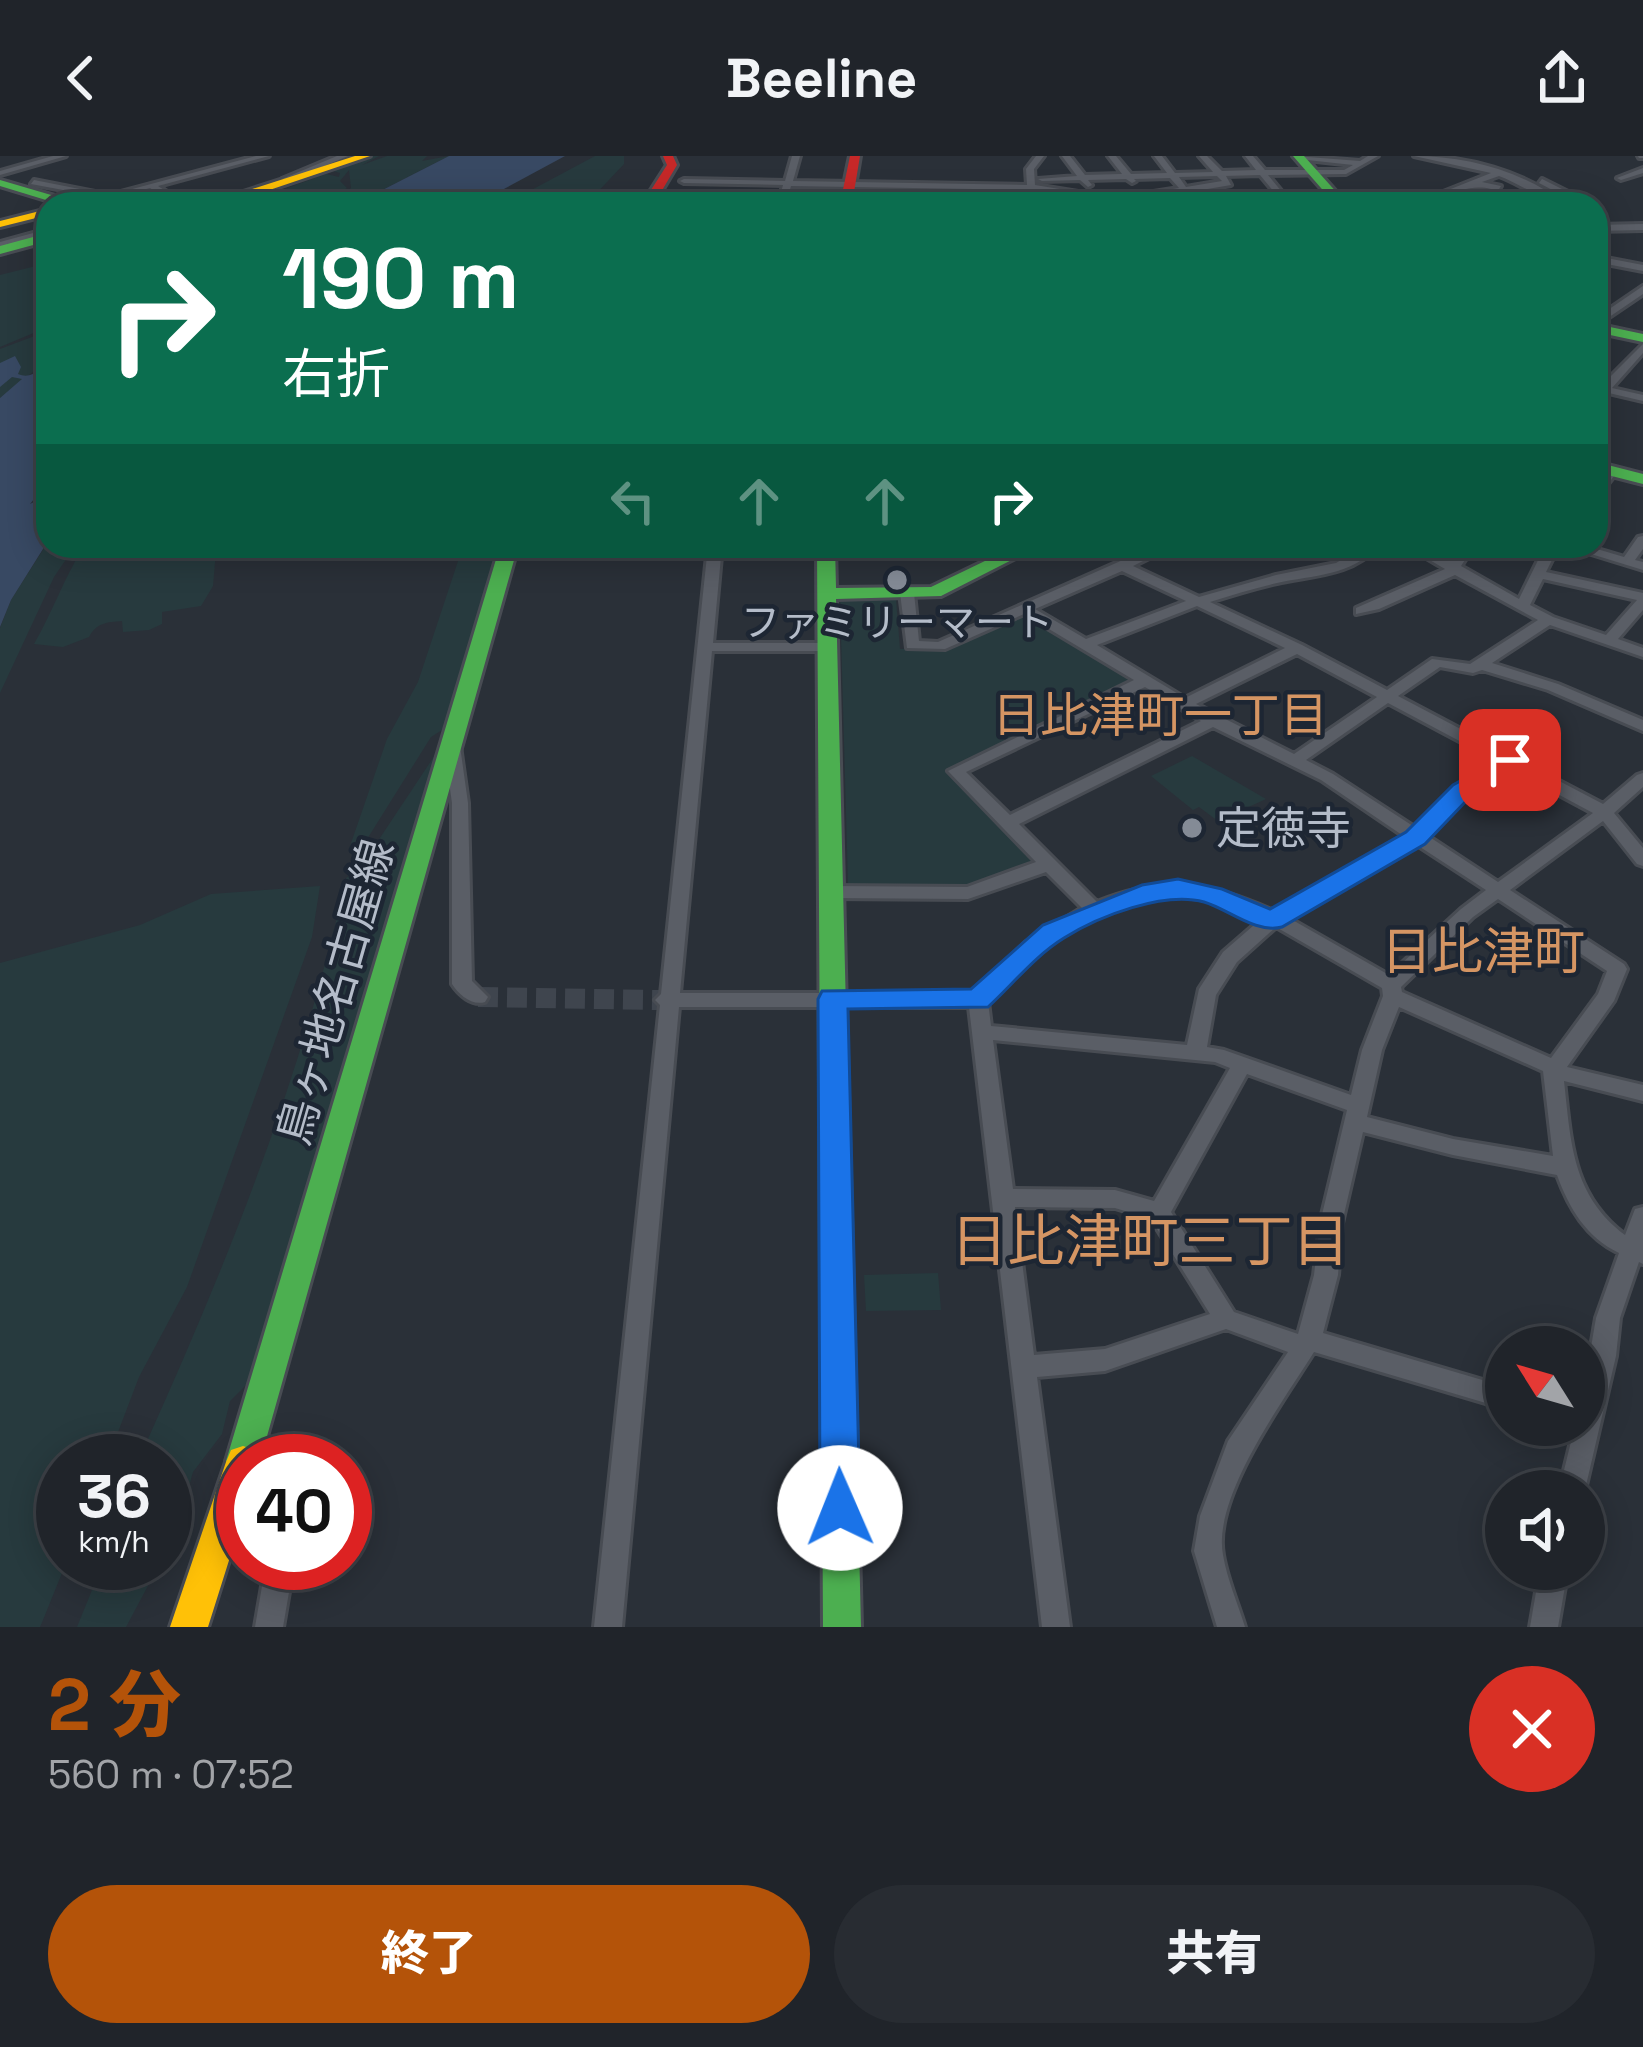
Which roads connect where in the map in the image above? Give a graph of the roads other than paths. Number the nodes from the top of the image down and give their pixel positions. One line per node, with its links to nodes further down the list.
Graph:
1 (22, 156): 2 (street)
2 (55, 156): 33 (street)
3 (344, 156): 21 (street)
4 (365, 156): 37 (street)
5 (668, 156): 44 (street)
6 (796, 156): 34 (street)
7 (855, 156): 48 (street)
8 (1040, 156): 39 (street)
9 (1052, 156): 39 (street)
10 (1066, 156): 27 (street)
11 (1112, 156): 26 (street)
12 (1158, 156): 25 (street)
13 (1203, 156): 28 (street)
14 (1249, 156): 23 (street)
15 (1374, 156): 19 (street)
16 (1418, 156): 24 (street)
17 (1462, 156): 64 (street)
18 (263, 157): 21 (street); 36 (street)
19 (1361, 164): 20 (street); 20 (street)
20 (1307, 167): 23 (street); 35 (street); 60 (street)
21 (309, 170): 37 (street)
22 (1643, 170): 29 (street)
23 (1263, 173): 28 (street); 35 (street)
24 (1496, 174): 32 (street); 63 (street)
25 (1175, 176): 26 (street); 28 (street); 57 (street)
26 (1129, 177): 27 (street); 56 (street)
27 (1083, 178): 39 (street); 55 (street)
28 (1225, 178): 57 (street); 58 (street)
29 (1621, 178)
30 (684, 181): 31 (street)
31 (734, 182): 34 (street); 45 (street)
32 (1470, 182): 61 (street); 62 (street)
33 (10, 183): 40 (street)
34 (788, 184): 46 (street); 47 (street)
35 (1273, 185): 59 (street)
36 (152, 186): 41 (street); 42 (street)
37 (274, 187): 43 (street)
38 (964, 187): 39 (street); 49 (street); 50 (street)
39 (1040, 187): 51 (street); 52 (street); 53 (street); 54 (street)
40 (71, 192)
41 (126, 192)
42 (161, 192)
43 (252, 192)
44 (655, 192)
45 (730, 192)
46 (786, 192)
47 (835, 192)
48 (847, 192)
49 (888, 192)
50 (964, 192)
51 (1033, 192)
52 (1037, 192)
53 (1044, 192)
54 (1060, 192)
55 (1093, 192)
56 (1141, 192)
57 (1190, 192)
58 (1231, 192)
59 (1279, 192)
60 (1330, 192)
61 (1450, 192)
62 (1494, 192)
63 (1546, 192)
64 (1563, 192)
65 (1608, 221): 67 (street)
66 (1643, 227): 67 (street)
67 (1618, 228): 68 (street)
68 (1608, 230)
69 (36, 233): 70 (street)
70 (2, 243)
71 (1643, 254): 73 (street)
72 (1608, 261): 73 (street)
73 (1630, 266): 74 (street)
74 (1643, 268)
75 (1643, 290): 76 (street)
76 (1638, 301): 77 (street)
77 (1608, 319)
78 (1608, 329): 79 (street)
79 (1643, 338)
80 (1643, 347): 81 (street)
81 (1608, 380)
82 (1608, 390): 83 (street)
83 (1643, 398)
84 (1608, 476): 85 (street)
85 (1643, 479)
86 (1643, 540): 98 (street)
87 (1608, 556): 98 (street)
88 (505, 558): 123 (street, 鳥ヶ地名古屋線)
89 (714, 558): 113 (street)
90 (826, 558): 104 (street)
91 (1005, 558): 103 (street)
92 (1123, 558): 99 (street)
93 (1143, 558): 99 (street)
94 (1355, 558): 105 (street)
95 (1436, 558): 101 (street)
96 (1461, 558): 101 (street)
97 (1546, 558): 102 (street)
98 (1627, 562): 100 (street)
99 (1131, 564): 105 (street); 108 (street)
100 (1643, 566)
101 (1456, 568): 107 (street); 109 (street)
102 (1539, 574): 106 (street); 107 (street)
103 (907, 593): 104 (street); 108 (street)
104 (827, 594): 114 (street)
105 (1198, 599): 112 (street); 115 (street)
106 (1643, 599): 111 (street)
107 (1523, 605): 110 (street)
108 (1027, 610): 112 (street)
109 (1361, 611)
110 (1548, 620): 111 (street); 117 (street)
111 (1610, 640): 116 (street)
112 (1085, 645): 118 (street)
113 (704, 647): 114 (street); 139 (street)
114 (828, 647): 132 (street)
115 (1298, 648): 119 (street); 120 (street)
116 (1643, 653)
117 (1480, 664): 119 (street); 122 (street)
118 (1144, 681): 120 (street); 128 (street)
119 (1388, 695): 124 (street); 125 (street)
120 (1184, 704): 121 (street)
121 (1213, 721): 124 (street); 128 (street)
122 (1643, 726)
123 (452, 740): 137 (street); 157 (street, 鳥ヶ地名古屋線)
124 (1296, 760): 129 (street)
125 (1510, 760): 127 (street); 129 (street)
126 (1643, 778): 127 (street)
127 (1604, 812): 130 (street); 133 (street)
128 (1008, 824): 131 (street)
129 (1416, 838): 133 (street); 135 (street)
130 (1642, 857)
131 (1049, 864): 132 (street); 134 (street)
132 (831, 892): 138 (street)
133 (1497, 892): 136 (street); 144 (street)
134 (1096, 912): 135 (street); 140 (street)
135 (1272, 920): 136 (street); 142 (street)
136 (1392, 991): 144 (street); 146 (street)
137 (478, 997)
138 (832, 999): 139 (street); 140 (street); 164 (street)
139 (665, 1000): 163 (street)
140 (978, 1000): 141 (street)
141 (982, 1031): 142 (street); 148 (street)
142 (1196, 1052): 143 (street)
143 (1243, 1064): 146 (street); 149 (street)
144 (1554, 1070): 145 (street); 147 (street)
145 (1643, 1093)
146 (1357, 1114): 147 (street); 154 (street)
147 (1563, 1167): 151 (street)
148 (1004, 1198): 149 (street); 155 (street)
149 (1159, 1212): 152 (street)
150 (1643, 1216): 151 (street)
151 (1638, 1252): 153 (street)
152 (1226, 1319): 154 (street); 155 (street)
153 (1605, 1332)
154 (1307, 1343): 156 (street); 166 (street)
155 (1025, 1367): 165 (street)
156 (1485, 1393)
157 (252, 1434)
158 (216, 1545): 161 (street, 鳥ヶ地名古屋線)
159 (275, 1590): 162 (street)
160 (1550, 1590): 167 (street)
161 (189, 1627)
162 (269, 1627)
163 (608, 1627)
164 (842, 1627)
165 (1056, 1627)
166 (1231, 1627)
167 (1544, 1627)

